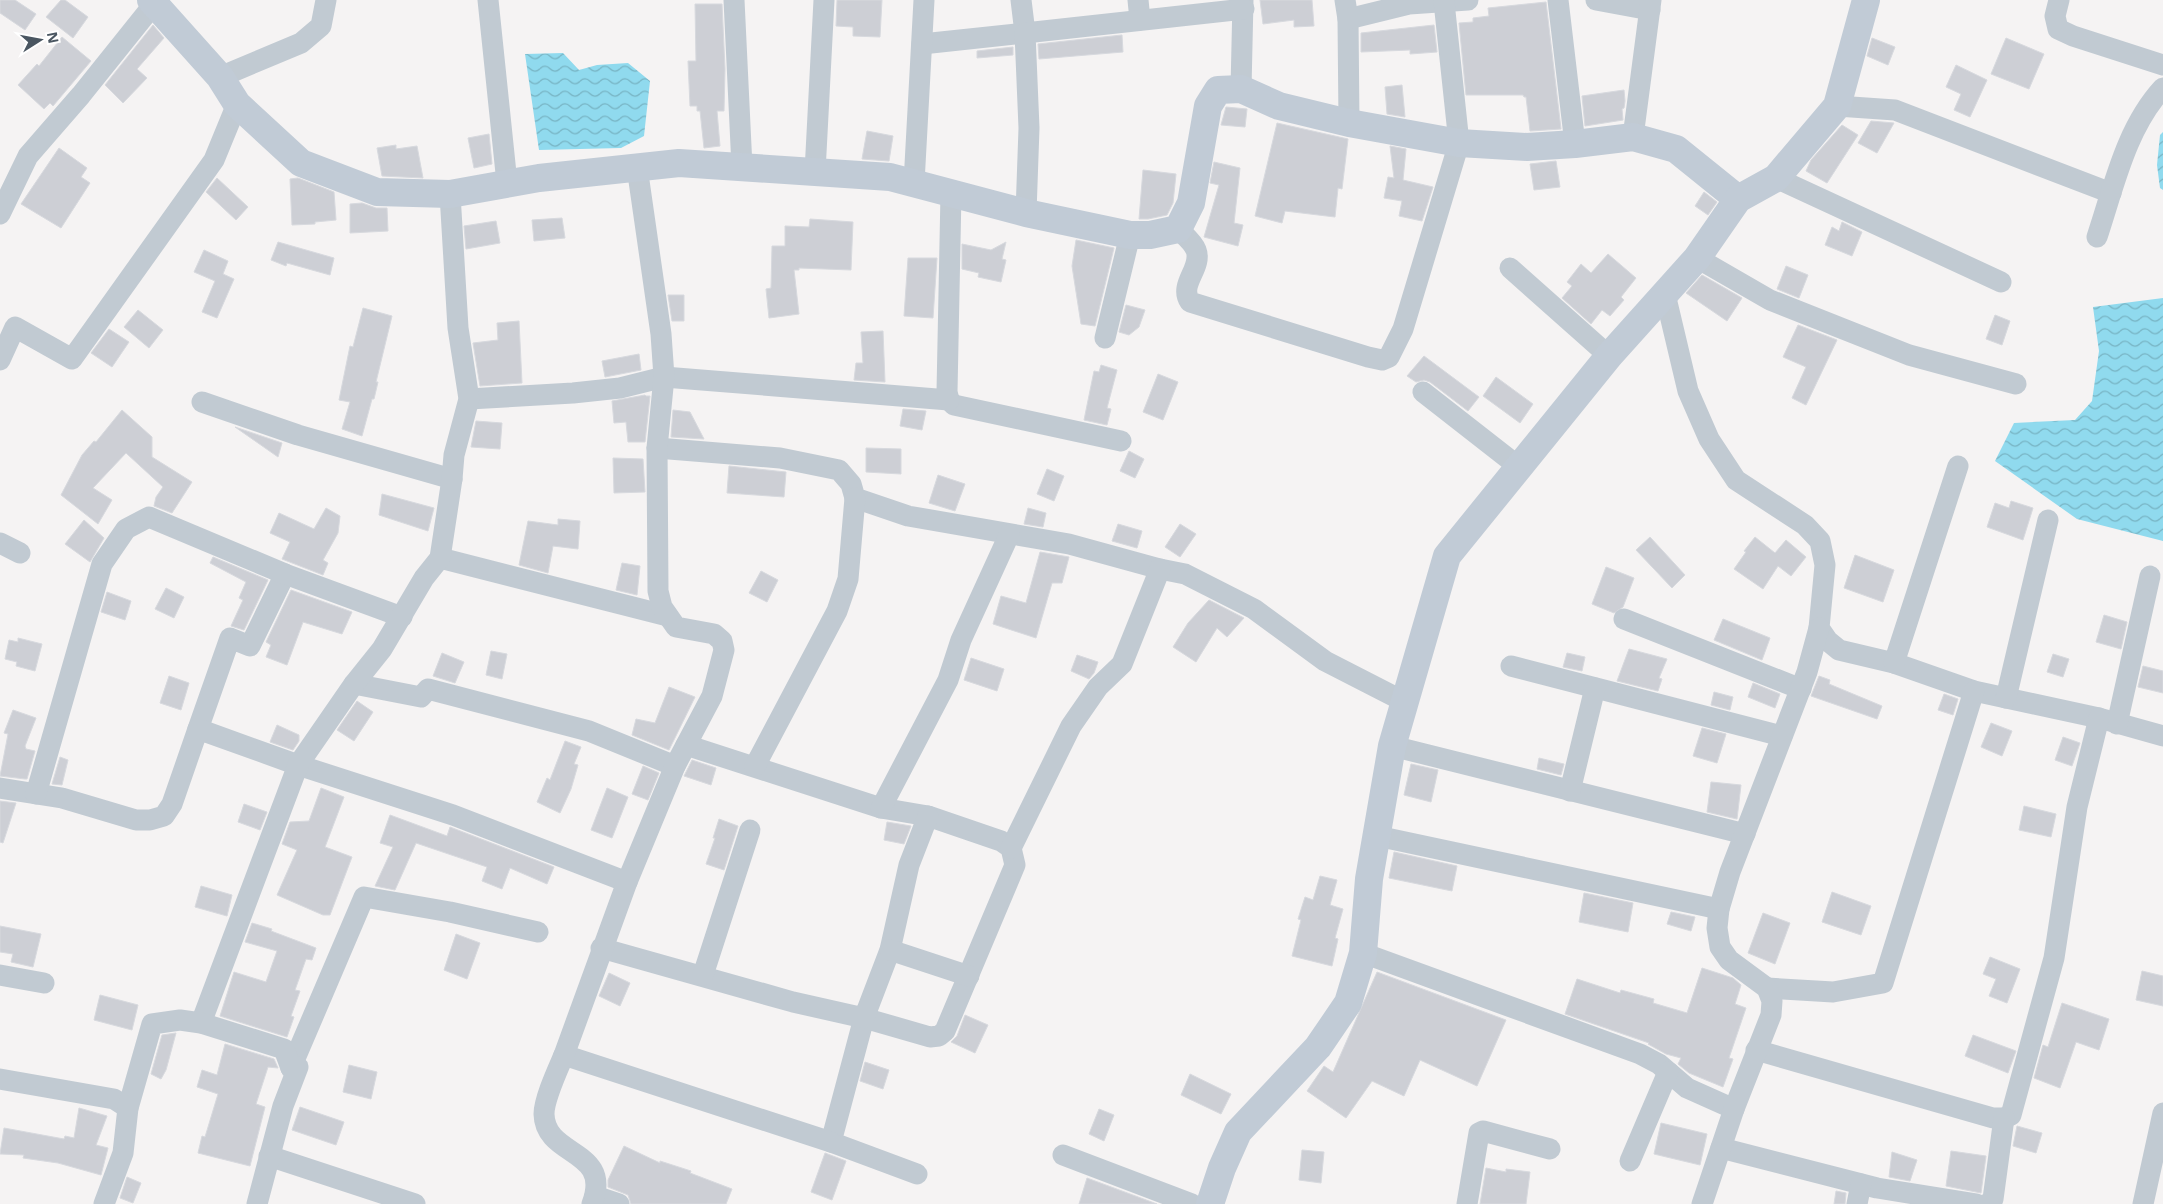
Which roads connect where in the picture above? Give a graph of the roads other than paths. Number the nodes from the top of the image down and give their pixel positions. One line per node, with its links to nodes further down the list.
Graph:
1 (326, 0): 21 (street)
2 (488, 0): 34 (street)
3 (734, 0): 31 (street)
4 (824, 0): 32 (street)
5 (924, 0): 19 (street)
6 (1021, 0): 18 (street)
7 (1466, 0): 13 (street)
8 (1558, 0): 29 (street)
9 (1596, 0): 15 (street)
10 (1866, 0): 25 (street)
11 (2059, 0): 20 (street)
12 (153, 2): 21 (street); 41 (street)
13 (1444, 2): 16 (street); 28 (street)
14 (1243, 4): 17 (street); 23 (street)
15 (1651, 5): 27 (street)
16 (1347, 9): 26 (street)
17 (1139, 10): 18 (street)
18 (1025, 33): 19 (street); 40 (street)
19 (922, 44): 35 (street)
20 (2163, 65)
21 (220, 77): 24 (street)
22 (2163, 88): 37 (street)
23 (1241, 89): 26 (street); 42 (street)
24 (237, 104): 38 (street); 49 (street)
25 (1837, 106): 33 (street); 37 (street)
26 (1349, 123): 28 (street)
27 (1633, 137): 29 (street); 39 (street)
28 (1459, 143): 29 (street); 42 (street)
29 (1575, 144)
30 (637, 167): 31 (street); 34 (street); 53 (street)
31 (742, 167): 32 (street)
32 (815, 172): 35 (street)
33 (1776, 178): 39 (street); 47 (street)
34 (507, 183): 38 (street)
35 (914, 183): 36 (street)
36 (952, 193): 40 (street); 57 (street)
37 (2111, 193): 44 (street)
38 (450, 194): 56 (street)
39 (1738, 199): 45 (street)
40 (1026, 213): 43 (street)
41 (0, 214)
42 (1178, 229): 43 (street)
43 (1130, 236): 50 (street)
44 (2097, 237)
45 (1697, 258): 48 (street); 54 (street)
46 (1510, 268): 51 (street)
47 (2001, 282)
48 (1665, 294): 51 (street); 76 (street)
49 (7, 323): 52 (street)
50 (1104, 338)
51 (1609, 356): 62 (street)
52 (0, 360)
53 (664, 377): 56 (street); 57 (street); 60 (street)
54 (2016, 384)
55 (1422, 392): 62 (street)
56 (469, 399): 63 (street)
57 (949, 400): 59 (street)
58 (202, 402): 63 (street)
59 (1120, 442)
60 (657, 448): 64 (street); 73 (street)
61 (1958, 466): 77 (street)
62 (1519, 467): 84 (street)
63 (452, 479): 69 (street)
64 (855, 498): 66 (street); 93 (street)
65 (2048, 520): 83 (street)
66 (1009, 535): 70 (street); 97 (street)
67 (0, 543): 68 (street)
68 (20, 553)
69 (440, 558): 73 (street); 74 (street)
70 (1160, 569): 84 (street); 102 (street)
71 (285, 574): 74 (street); 86 (street); 96 (street)
72 (2150, 576): 85 (street)
73 (668, 616): 89 (street)
74 (402, 618): 79 (street)
75 (1624, 619): 81 (street)
76 (1819, 628): 77 (street); 81 (street)
77 (1894, 664): 82 (street)
78 (1511, 666): 80 (street)
79 (354, 684): 91 (street); 92 (street)
80 (1595, 688): 87 (street); 95 (street)
81 (1801, 689): 87 (street)
82 (1974, 691): 83 (street); 113 (street)
83 (2006, 698): 85 (street)
84 (1405, 702): 90 (street)
85 (2108, 721): 88 (street); 124 (street)
86 (198, 729): 91 (street); 96 (street)
87 (1782, 736): 100 (street)
88 (2163, 736)
89 (686, 745): 92 (street); 93 (street)
90 (1392, 746): 95 (street); 101 (street)
91 (298, 765): 103 (street); 115 (street)
92 (675, 766): 103 (street)
93 (755, 766): 97 (street)
94 (0, 788): 96 (street)
95 (1570, 791): 100 (street)
96 (36, 794)
97 (881, 808): 98 (street)
98 (928, 816): 102 (street); 107 (street)
99 (750, 830): 110 (street)
100 (1744, 834): 104 (street)
101 (1377, 836): 104 (street); 108 (street)
102 (1011, 848): 111 (street)
103 (627, 882): 106 (street)
104 (1719, 909): 113 (street)
105 (538, 932): 118 (street)
106 (601, 948): 110 (street); 117 (street)
107 (890, 950): 111 (street); 114 (street)
108 (1363, 953): 119 (street); 139 (street)
109 (0, 975): 112 (street)
110 (703, 975): 114 (street)
111 (969, 976): 114 (street)
112 (44, 983)
113 (1767, 988): 116 (street)
114 (864, 1018): 125 (street)
115 (201, 1023): 118 (street); 121 (street)
116 (1756, 1050): 122 (street); 124 (street)
117 (564, 1055): 125 (street); 133 (street)
118 (291, 1068): 129 (street)
119 (1668, 1072): 122 (street); 130 (street)
120 (0, 1079): 121 (street)
121 (128, 1108): 134 (street)
122 (1734, 1108): 126 (street)
123 (2163, 1113): 144 (street)
124 (2004, 1118): 143 (street)
125 (831, 1142): 131 (street)
126 (1721, 1148): 132 (street); 141 (street)
127 (1550, 1149): 140 (street)
128 (1063, 1155): 138 (street)
129 (269, 1156): 135 (street); 136 (street)
130 (1630, 1161)
131 (917, 1174)
132 (1859, 1194): 142 (street)
133 (594, 1200): 137 (street)
134 (104, 1204)
135 (257, 1204)
136 (415, 1204)
137 (619, 1204)
138 (1192, 1204)
139 (1210, 1204)
140 (1467, 1204)
141 (1702, 1204)
142 (1977, 1204)
143 (1988, 1204)
144 (2143, 1204)

